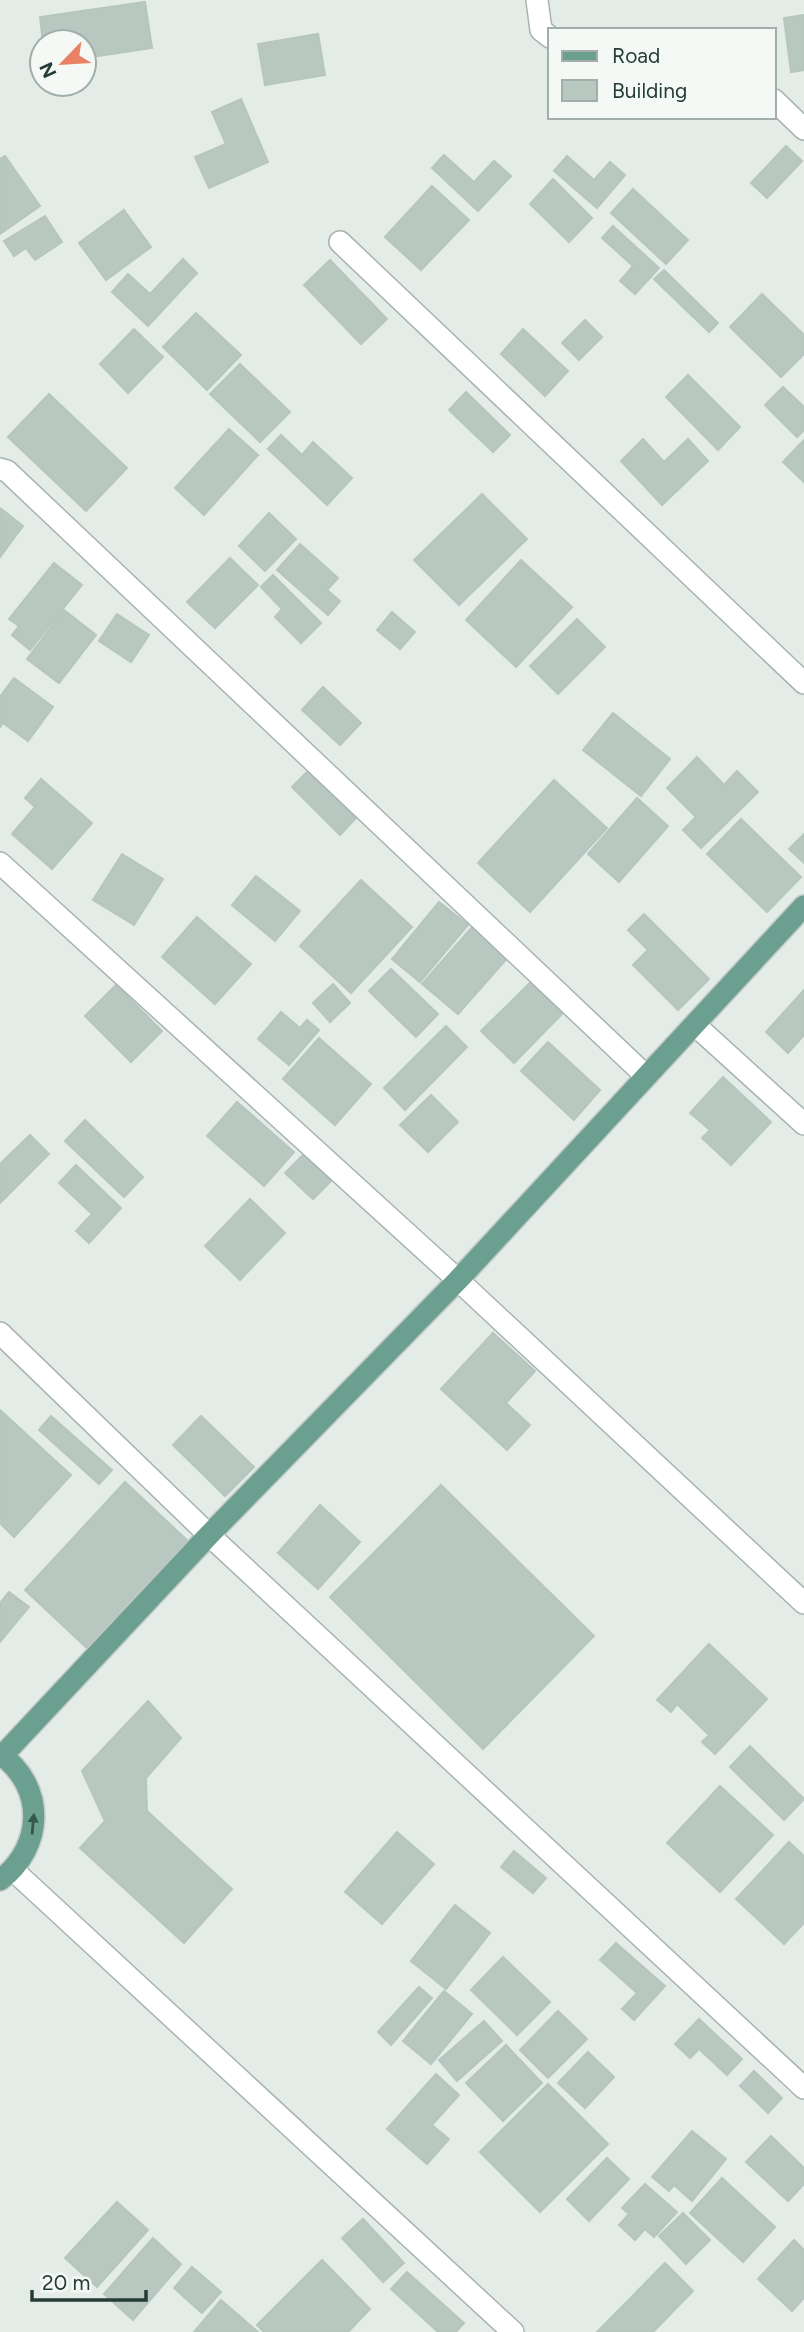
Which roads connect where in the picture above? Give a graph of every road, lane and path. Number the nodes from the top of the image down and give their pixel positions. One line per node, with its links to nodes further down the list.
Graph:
1 (537, 0): 2 (street)
2 (548, 35)
3 (776, 102): 4 (street)
4 (804, 130)
5 (340, 242): 7 (street)
6 (0, 469): 11 (street)
7 (804, 683)
8 (0, 863): 13 (street)
9 (804, 906): 10 (main road)
10 (695, 1025): 11 (main road); 12 (street)
11 (645, 1075): 13 (main road)
12 (804, 1124)
13 (458, 1280): 15 (main road); 16 (street)
14 (0, 1333): 15 (street)
15 (209, 1535): 17 (main road); 19 (street)
16 (804, 1603)
17 (1, 1754): 18 (main road, one-way to 17)
18 (7, 1875): 20 (street)
19 (804, 2088)
20 (513, 2332)

